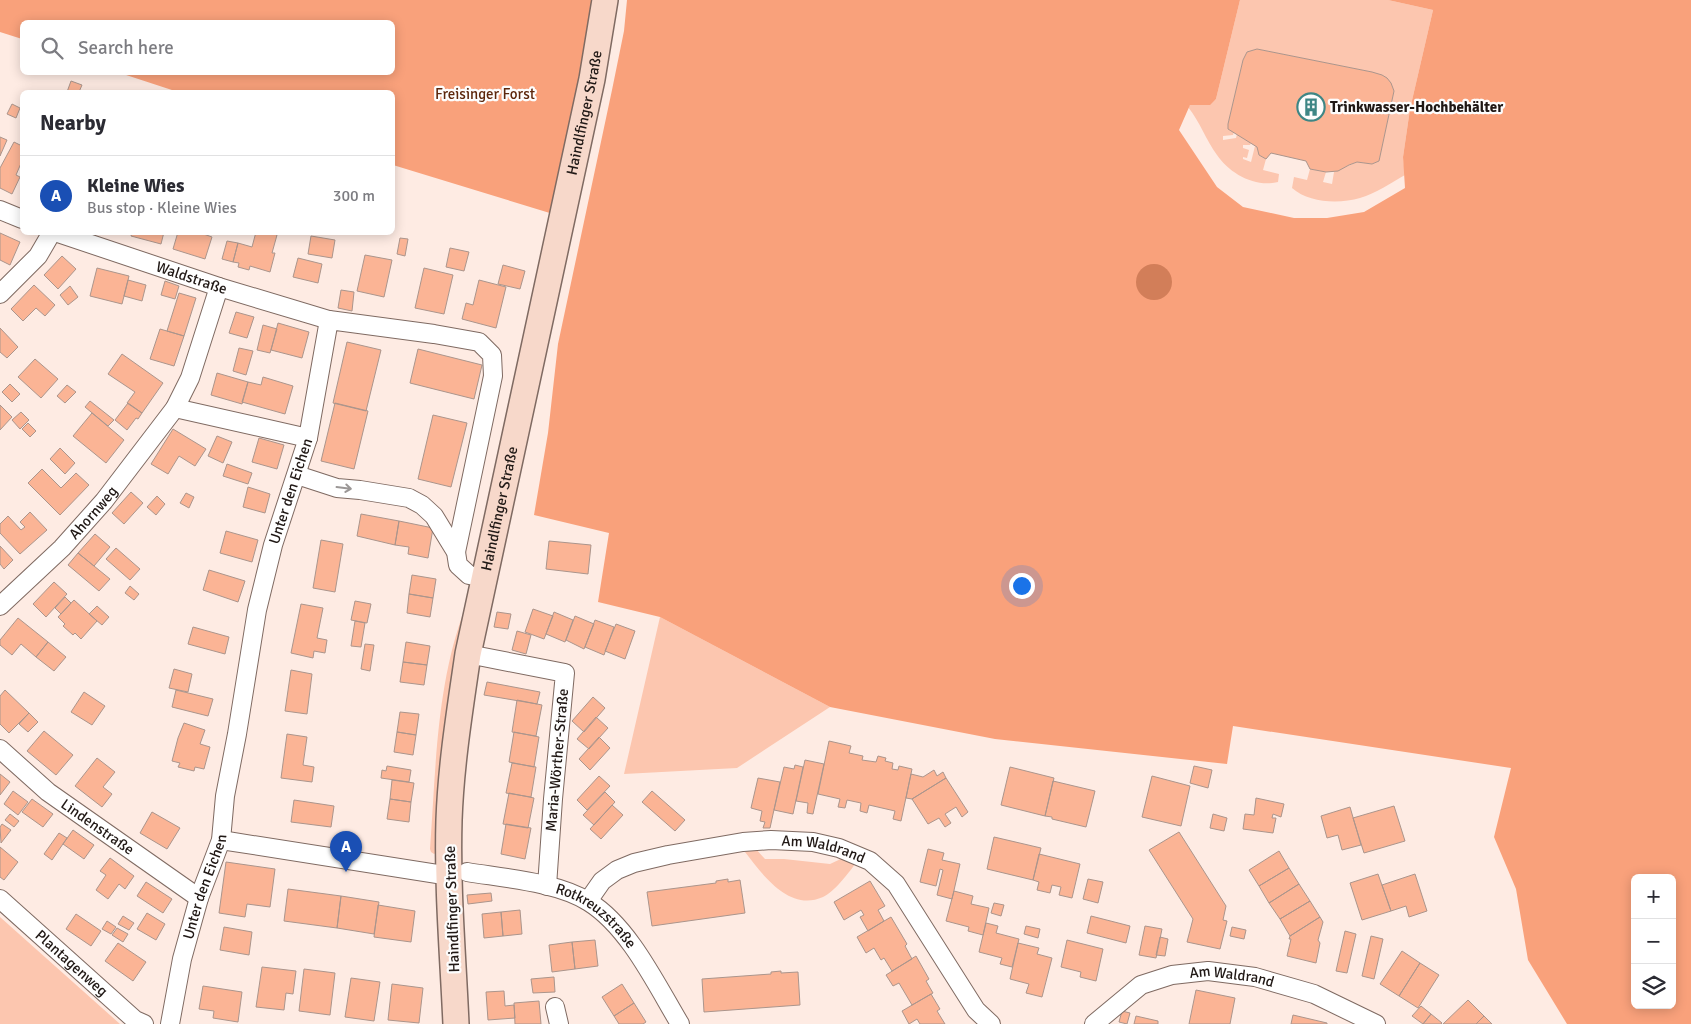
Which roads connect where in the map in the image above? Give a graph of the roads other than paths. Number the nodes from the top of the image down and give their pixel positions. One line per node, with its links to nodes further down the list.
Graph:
1 (604, 0): 13 (street, Haindlfinger Straße)
2 (0, 210): 3 (street)
3 (20, 219)
4 (51, 235): 7 (street)
5 (62, 235): 6 (street, Waldstraße)
6 (219, 287): 8 (street, Waldstraße); 9 (street, Ahornweg)
7 (0, 294)
8 (329, 320): 10 (street, Unter den Eichen); 12 (street)
9 (175, 408): 10 (street); 14 (street, Ahornweg)
10 (308, 438): 11 (street, Unter den Eichen)
11 (296, 475): 12 (street, one-way to 12); 17 (street, Unter den Eichen)
12 (456, 552): 13 (street)
13 (485, 578): 15 (street, Haindlfinger Straße)
14 (0, 606)
15 (468, 654): 18 (street, Haindlfinger Straße); 19 (street, Maria-Wörther-Straße)
16 (0, 749): 20 (street, Lindenstraße)
17 (222, 840): 18 (street, Rotkreuzstraße); 20 (street, Unter den Eichen)
18 (458, 874): 19 (street, Rotkreuzstraße); 25 (street, Haindlfinger Straße)
19 (547, 886): 22 (street, Rotkreuzstraße)
20 (199, 898): 24 (street, Unter den Eichen)
21 (0, 900): 23 (street, Plantagenweg)
22 (588, 901): 26 (street, Rotkreuzstraße); 27 (street, Am Waldrand)
23 (144, 1024)
24 (170, 1024)
25 (456, 1024)
26 (680, 1024)
27 (991, 1024)
28 (1094, 1024): 29 (street, Am Waldrand)
29 (1376, 1024)

